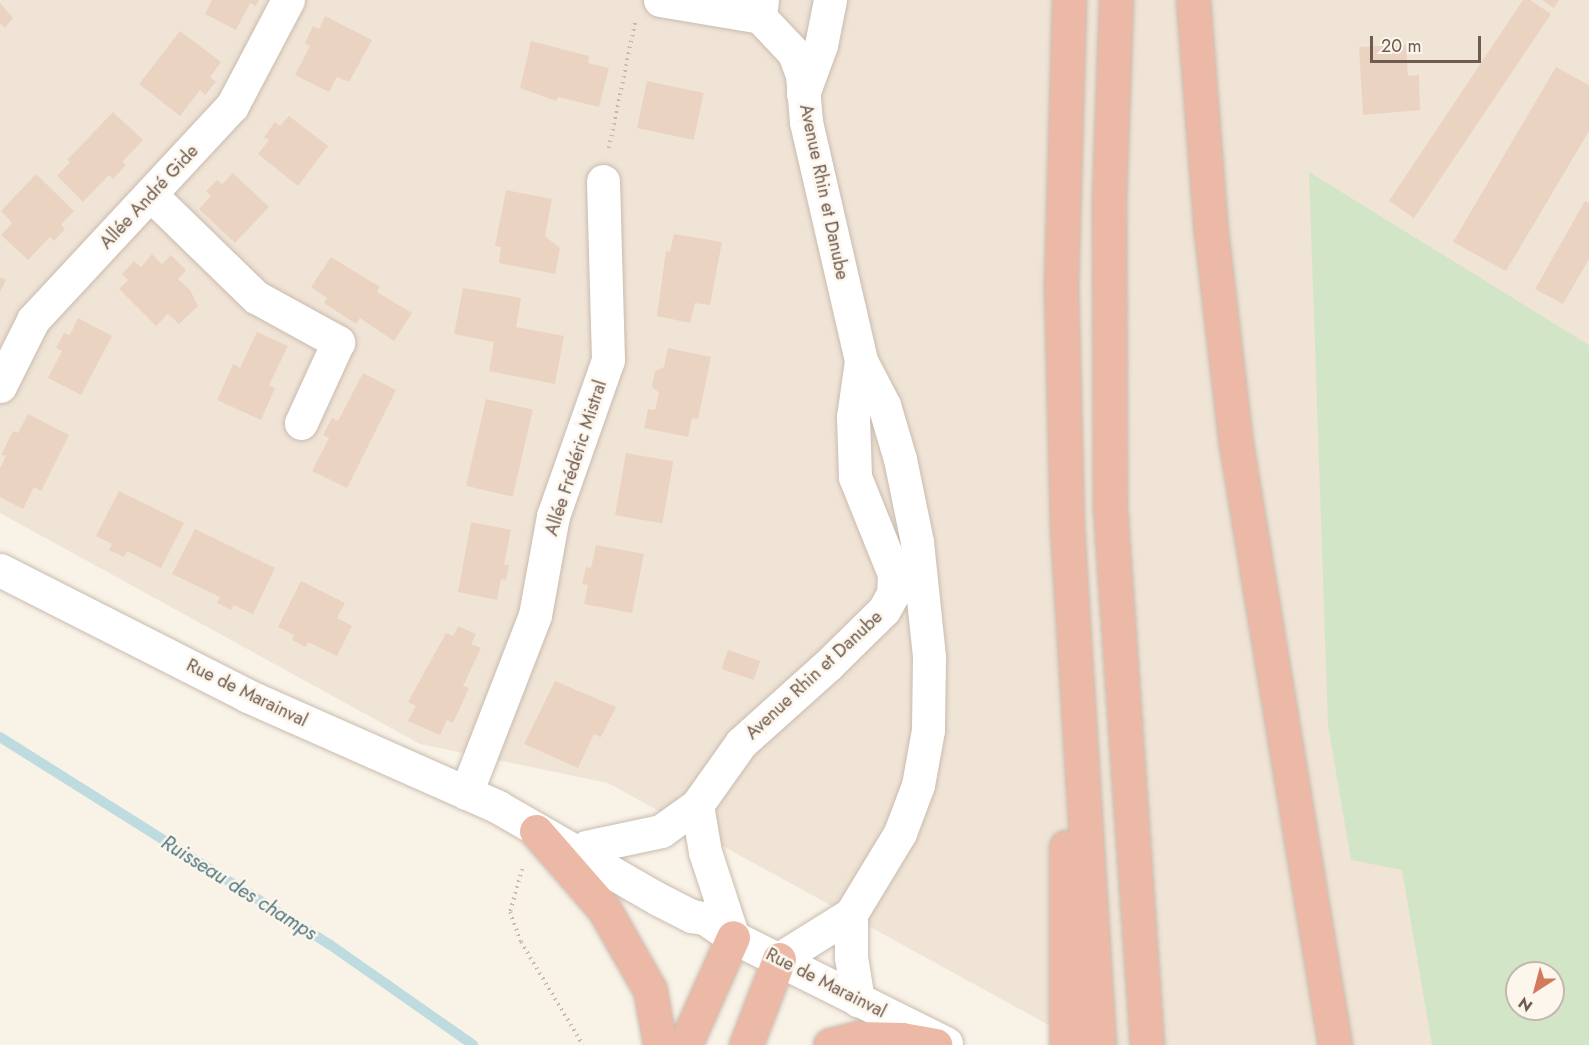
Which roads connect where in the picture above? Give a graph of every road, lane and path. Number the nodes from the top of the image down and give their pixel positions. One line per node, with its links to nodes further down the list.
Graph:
1 (288, 0): 10 (street, Allée André Gide)
2 (831, 0): 8 (street, Avenue Rhin et Danube)
3 (1069, 0): 14 (highway)
4 (1116, 0): 36 (highway)
5 (1193, 0): 26 (highway)
6 (649, 6): 7 (street); 9 (path)
7 (761, 8): 8 (street, Avenue Rhin et Danube)
8 (803, 94): 11 (street, Avenue Rhin et Danube)
9 (603, 181): 16 (street, Allée Frédéric Mistral)
10 (152, 196): 12 (street, Allée André Gide); 13 (street)
11 (861, 361): 17 (street, Avenue Rhin et Danube); 21 (street, Avenue Rhin et Danube)
12 (0, 386)
13 (301, 423)
14 (1066, 528): 34 (highway); 35 (highway)
15 (0, 570): 16 (street, Rue de Marainval)
16 (466, 793): 18 (street, Rue de Marainval)
17 (697, 805): 20 (street, Avenue Rhin et Danube); 23 (street)
18 (498, 807): 19 (street, Rue de Marainval); 20 (street, Rue de Marainval)
19 (536, 831): 22 (street, Rue de Marainval); 27 (path); 28 (highway)
20 (586, 847): 22 (street, Rue de Marainval)
21 (851, 914): 24 (street, Avenue Rhin et Danube); 25 (street, Avenue Rhin et Danube)
22 (704, 918): 23 (street, Rue de Marainval)
23 (733, 937): 24 (street, Rue de Marainval); 29 (highway)
24 (778, 959): 25 (street, Rue de Marainval); 30 (highway)
25 (858, 1000): 33 (street, Rue de Marainval)
26 (1334, 1043)
27 (583, 1045)
28 (660, 1045)
29 (685, 1045)
30 (746, 1045)
31 (830, 1045): 32 (highway)
32 (934, 1045)
33 (950, 1045)
34 (1066, 1045)
35 (1099, 1045)
36 (1147, 1045)

